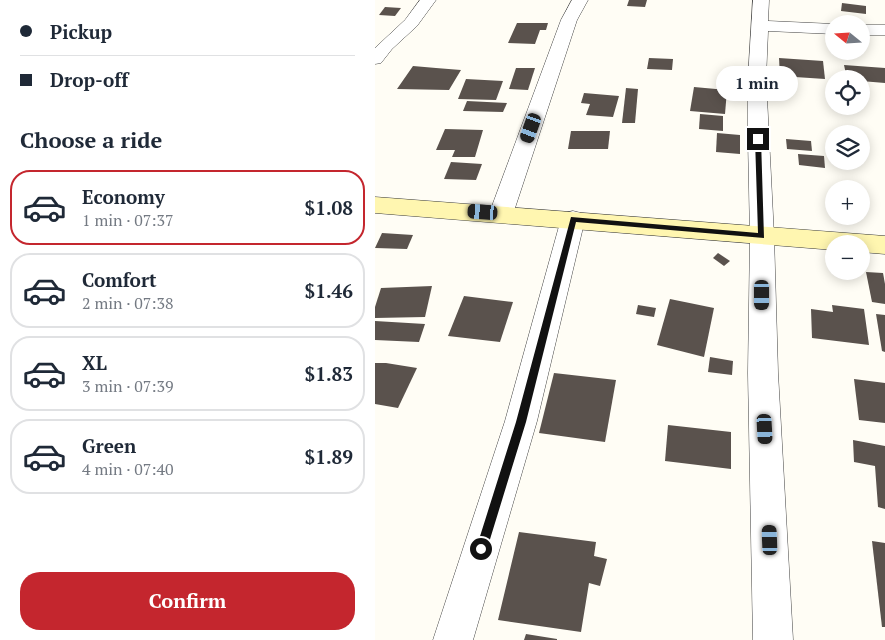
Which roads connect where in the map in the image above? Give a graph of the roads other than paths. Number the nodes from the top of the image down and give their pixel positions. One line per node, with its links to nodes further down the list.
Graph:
1 (428, 0): 8 (street)
2 (580, 0): 10 (street)
3 (761, 0): 4 (street)
4 (760, 26): 5 (street); 12 (street)
5 (825, 29)
6 (870, 30): 7 (street)
7 (885, 30)
8 (375, 60)
9 (375, 205): 10 (main road)
10 (501, 214): 11 (main road)
11 (573, 219): 12 (main road); 14 (street)
12 (762, 236): 13 (main road); 15 (street)
13 (885, 245)
14 (453, 640)
15 (773, 640)

